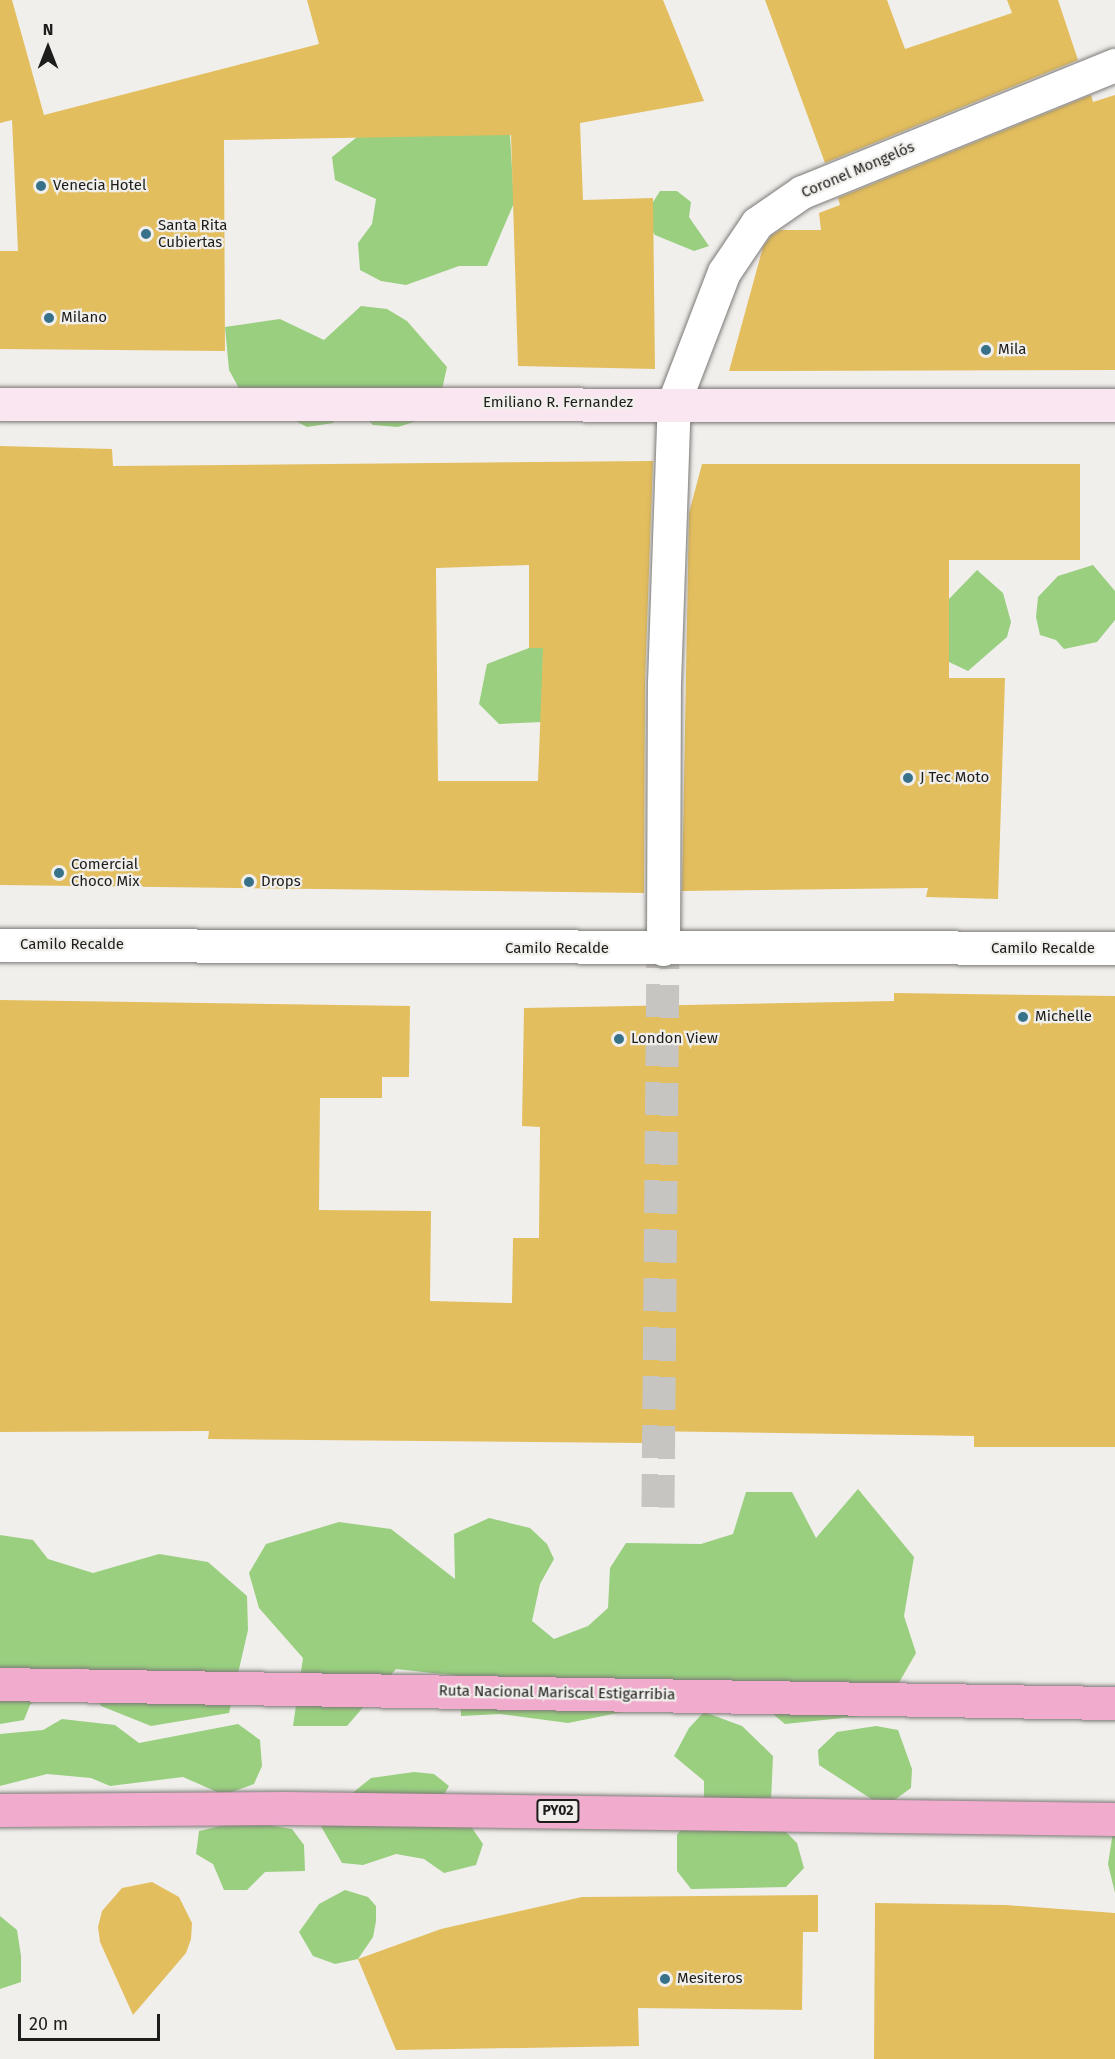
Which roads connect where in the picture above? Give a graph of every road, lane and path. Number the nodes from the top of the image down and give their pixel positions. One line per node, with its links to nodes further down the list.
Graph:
1 (1115, 65): 2 (street, Coronel Mongelós)
2 (674, 402): 3 (street, Emiliano R. Fernandez); 4 (street, Emiliano R. Fernandez); 7 (street, Coronel Mongelós)
3 (0, 404)
4 (1115, 405)
5 (0, 945): 7 (street, Camilo Recalde)
6 (1115, 948): 7 (street, Camilo Recalde)
7 (663, 949)
8 (0, 1684): 9 (highway, Ruta Nacional Mariscal Estigarribia)
9 (1115, 1702)
10 (0, 1810): 11 (highway, PY02)
11 (1115, 1819)

